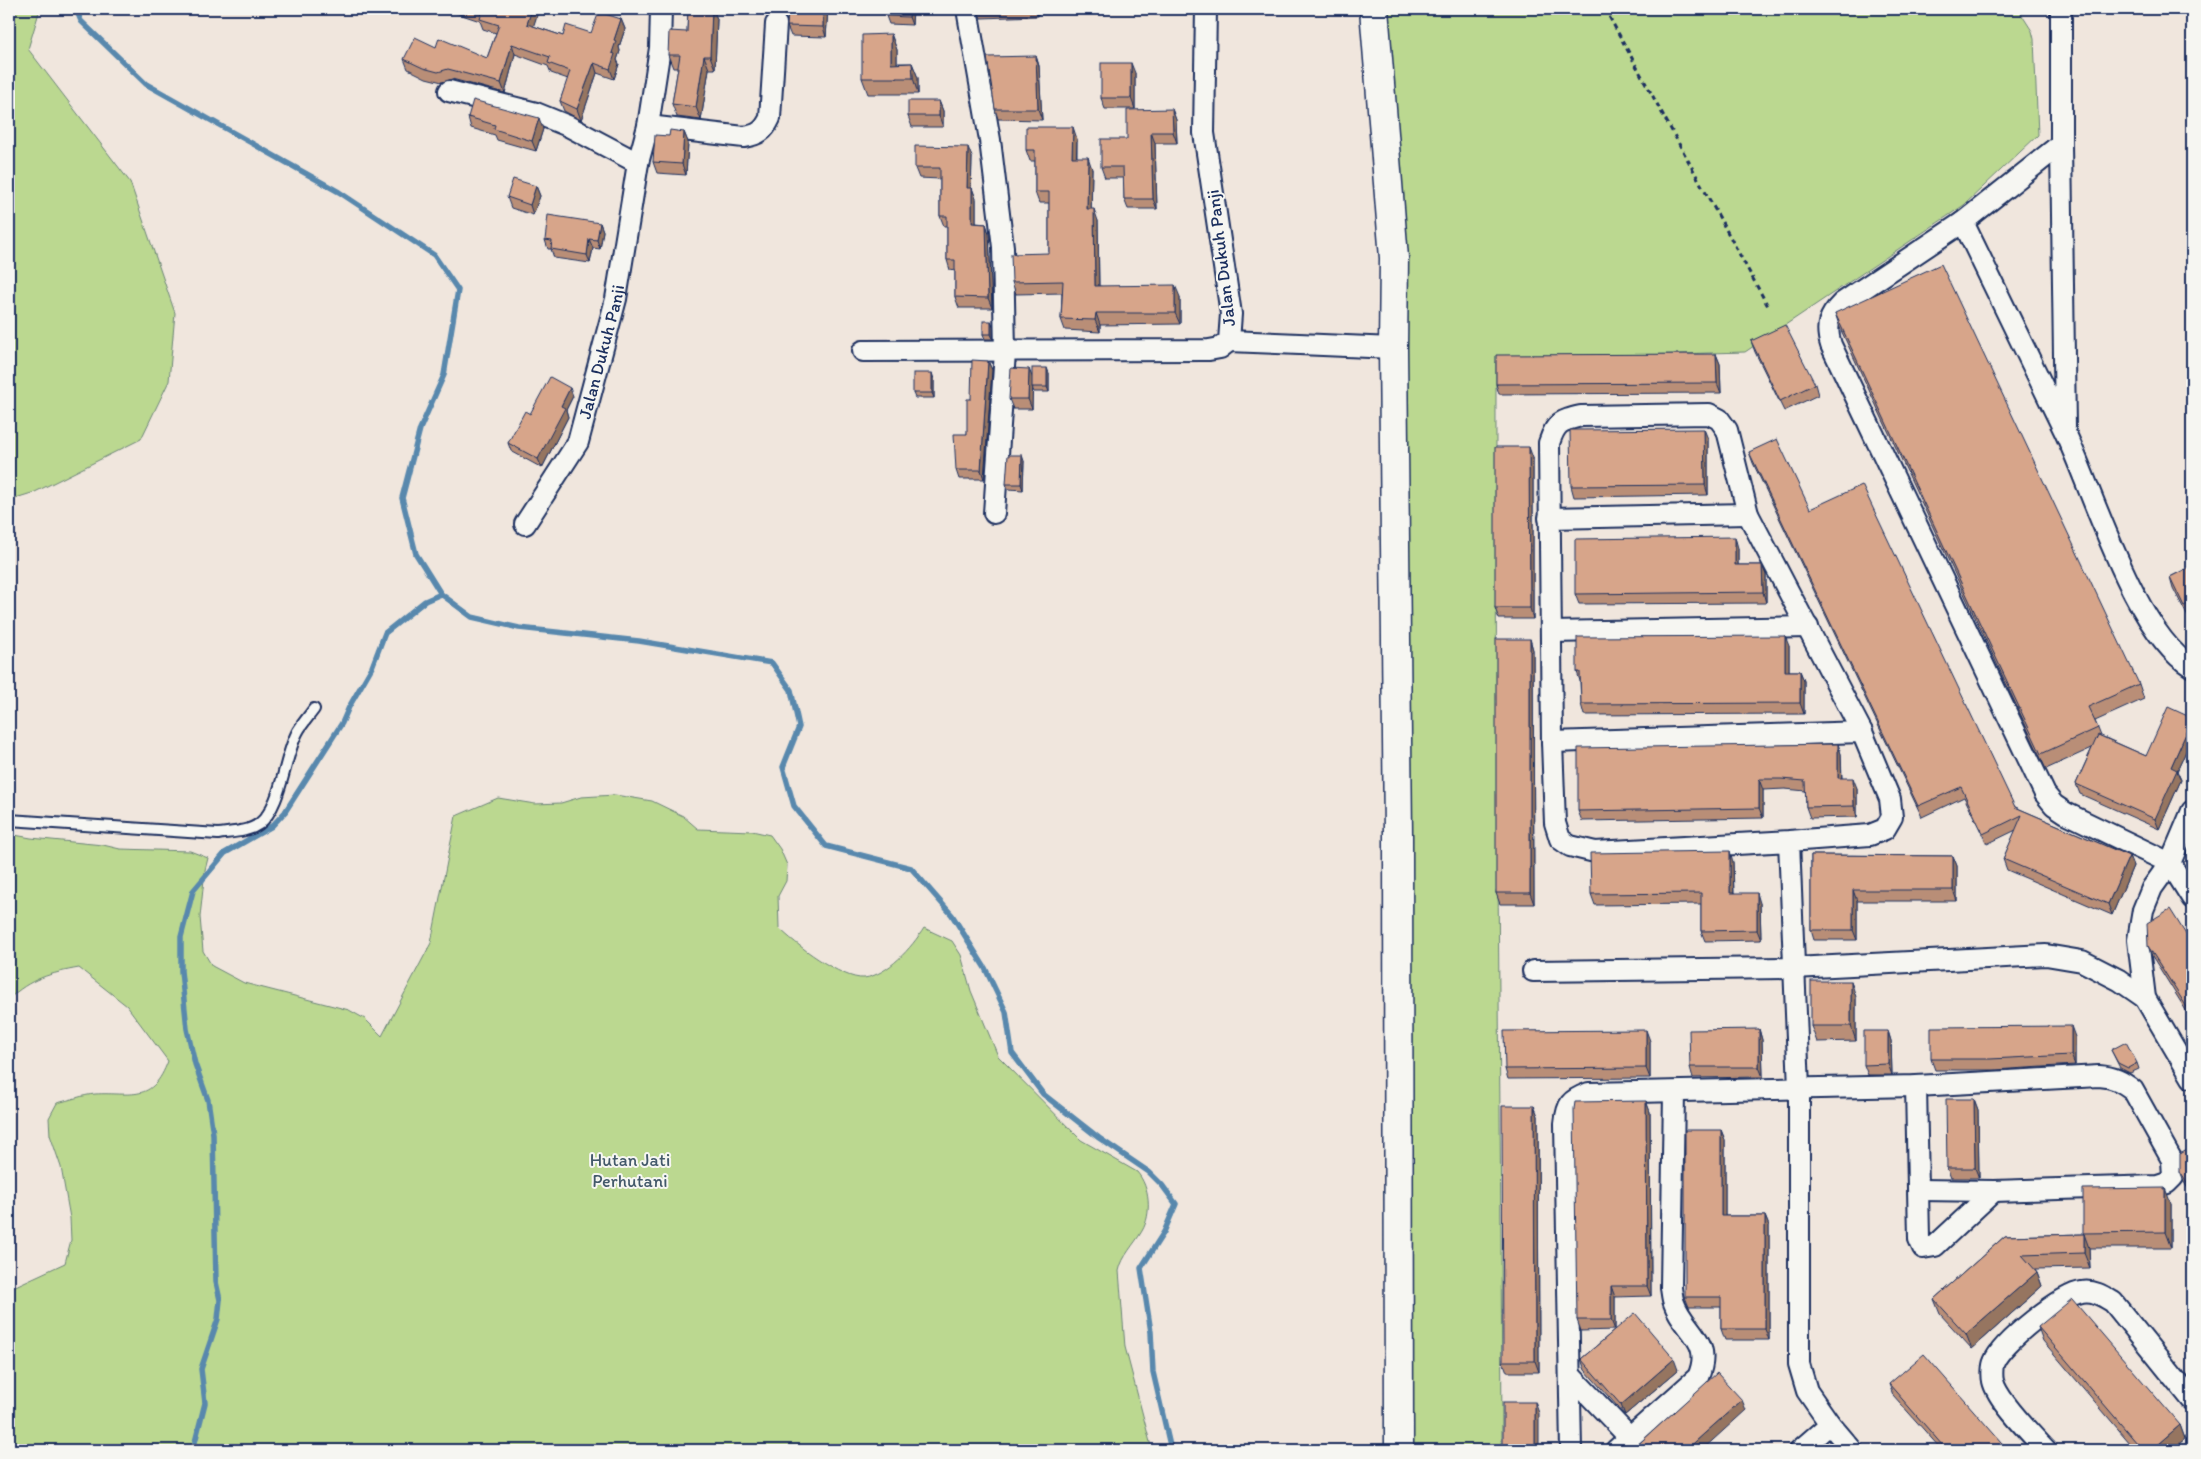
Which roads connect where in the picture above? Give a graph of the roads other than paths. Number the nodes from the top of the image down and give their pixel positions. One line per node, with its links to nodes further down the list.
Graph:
1 (661, 9): 8 (street, Jalan Dukuh Panji)
2 (968, 9): 15 (street)
3 (1206, 9): 12 (street, Jalan Dukuh Panji)
4 (1374, 9): 13 (main road)
5 (2061, 9): 9 (street)
6 (776, 24): 8 (street)
7 (449, 91): 10 (street)
8 (648, 126): 10 (street, Jalan Dukuh Panji)
9 (2062, 144): 11 (street); 16 (street)
10 (638, 163): 20 (street, Jalan Dukuh Panji)
11 (1963, 222): 16 (street); 30 (street)
12 (1229, 341): 13 (street); 15 (street, Jalan Dukuh Panji)
13 (1393, 348): 45 (main road)
14 (863, 351): 15 (street, Jalan Dukuh Panji)
15 (1005, 352): 17 (street)
16 (2065, 432): 23 (street)
17 (994, 512)
18 (1748, 514): 19 (street); 19 (street); 21 (street)
19 (1549, 518): 22 (street)
20 (525, 524)
21 (1808, 627): 22 (street); 25 (street)
22 (1551, 632): 26 (street)
23 (2192, 667)
24 (314, 709): 28 (lane)
25 (1862, 732): 26 (street); 29 (street)
26 (1552, 742): 29 (street)
27 (2192, 811): 30 (street)
28 (9, 820)
29 (1790, 841): 32 (street)
30 (2170, 863): 31 (street); 34 (street)
31 (2192, 898)
32 (1794, 968): 33 (street); 34 (street); 37 (street)
33 (1533, 971)
34 (2145, 998): 35 (street)
35 (2192, 1078)
36 (1916, 1086): 37 (street); 39 (street); 40 (street)
37 (1799, 1088): 38 (street); 43 (street)
38 (1674, 1092): 41 (street); 44 (street)
39 (1919, 1190): 40 (street); 40 (street)
40 (1994, 1192)
41 (1570, 1375): 44 (street); 46 (street)
42 (2192, 1400): 49 (street)
43 (1830, 1424): 47 (street); 48 (street)
44 (1623, 1444)
45 (1399, 1450)
46 (1571, 1450)
47 (1800, 1450)
48 (1852, 1450)
49 (2046, 1450)

